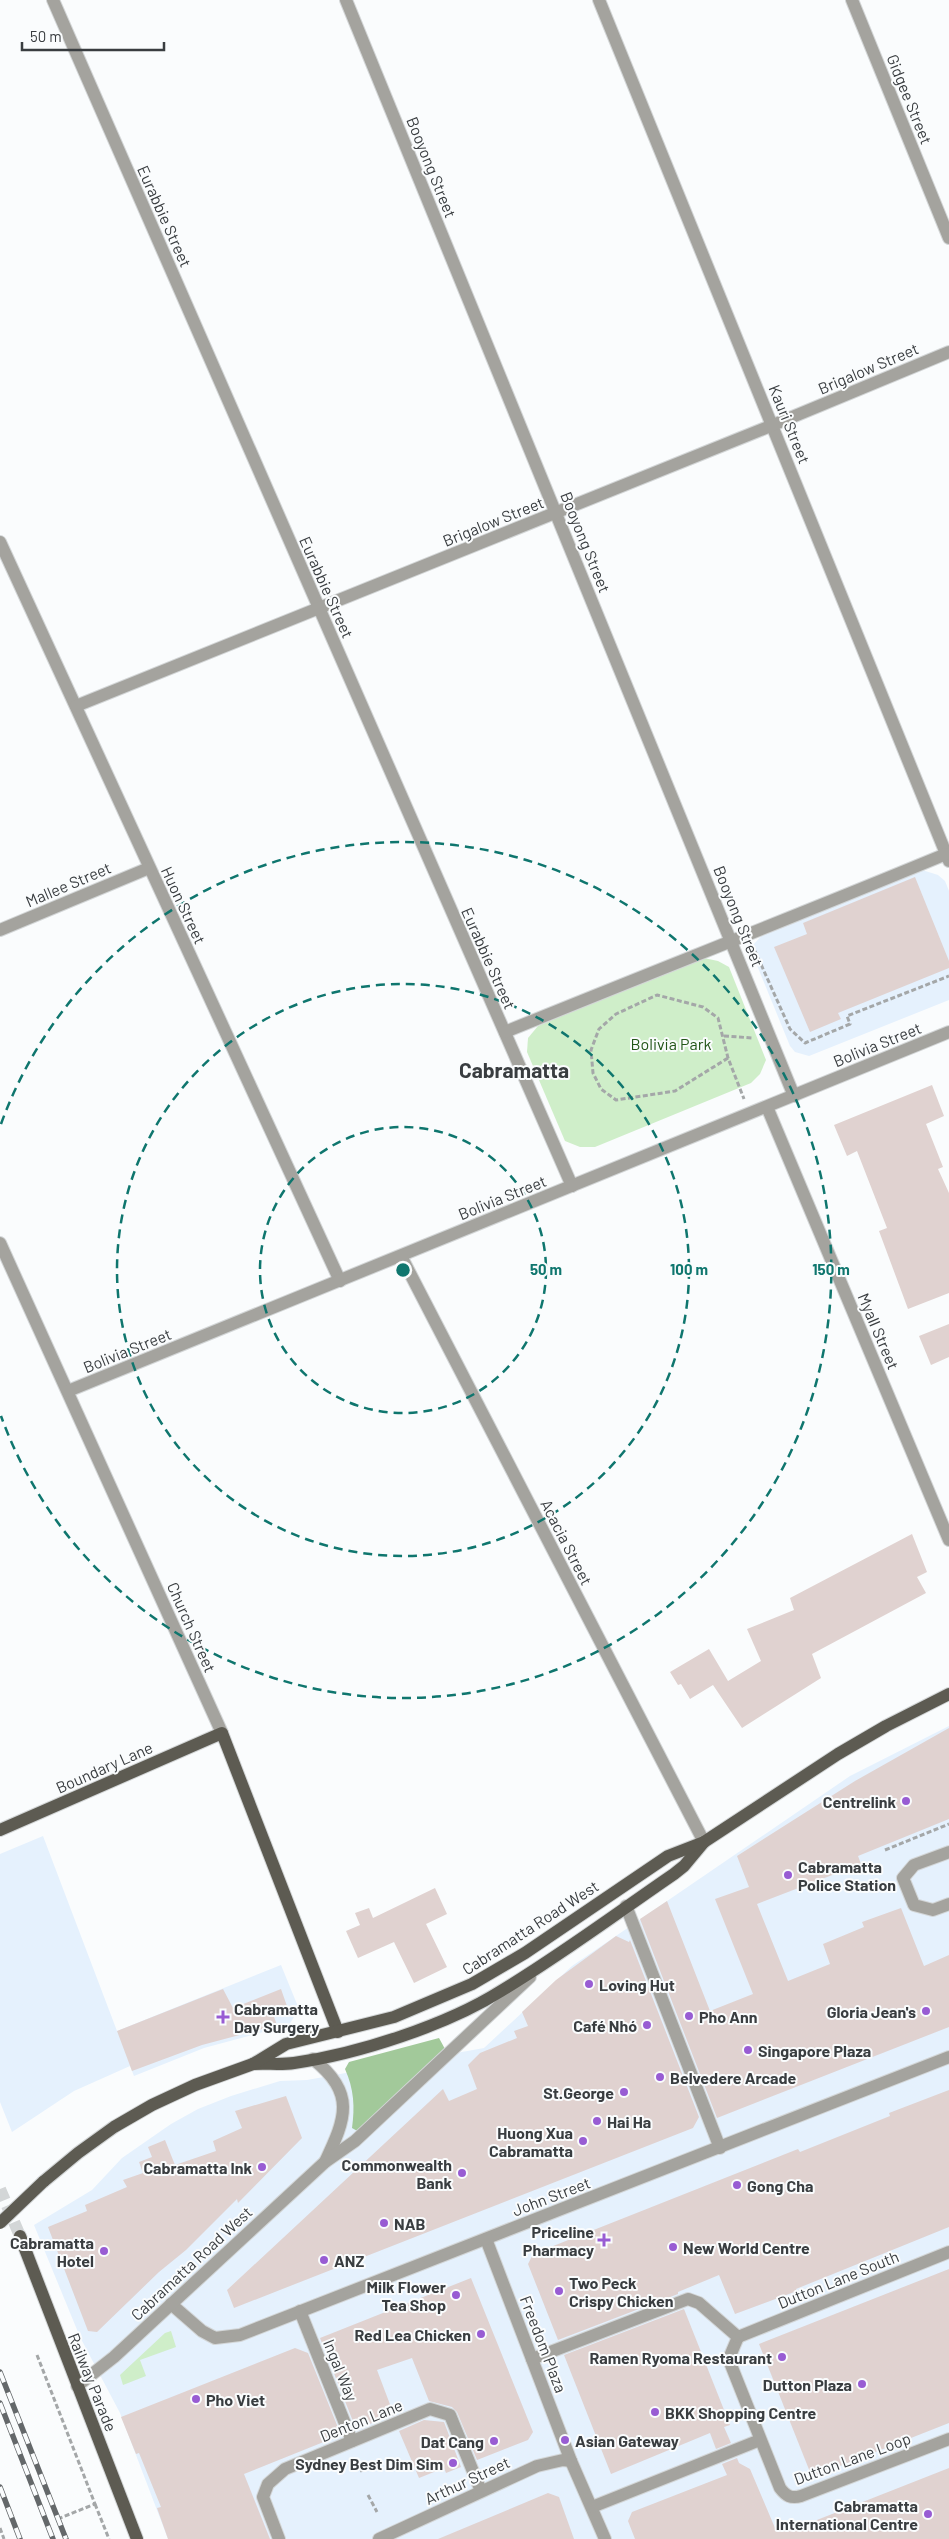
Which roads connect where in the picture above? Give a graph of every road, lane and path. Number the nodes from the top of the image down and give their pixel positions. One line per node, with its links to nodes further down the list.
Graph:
1 (53, 0): 10 (street, Eurabbie Street)
2 (346, 0): 8 (street, Booyong Street)
3 (599, 0): 7 (street, Kauri Street)
4 (852, 0): 5 (street, Gidgee Street)
5 (949, 238)
6 (949, 352): 7 (street, Brigalow Street)
7 (773, 426): 8 (street, Brigalow Street); 12 (street, Kauri Street)
8 (556, 513): 10 (street, Brigalow Street); 15 (street, Booyong Street)
9 (0, 542): 11 (street, Huon Street)
10 (319, 609): 11 (street, Brigalow Street); 18 (street, Eurabbie Street)
11 (76, 706): 13 (street, Huon Street)
12 (948, 858): 15 (street)
13 (149, 868): 14 (street, Mallee Street); 29 (street, Huon Street)
14 (0, 930)
15 (732, 942): 18 (street); 21 (street, Booyong Street)
16 (756, 951): 17 (path)
17 (949, 976)
18 (504, 1032): 26 (street, Eurabbie Street)
19 (949, 1032): 23 (street, Bolivia Street)
20 (724, 1036): 21 (path); 22 (path); 22 (path)
21 (771, 1038): 23 (street, Booyong Street)
22 (728, 1058): 25 (path)
23 (794, 1096): 24 (street, Bolivia Street)
24 (767, 1107): 25 (street, Bolivia Street); 31 (street, Myall Street)
25 (749, 1114): 26 (street, Bolivia Street)
26 (572, 1186): 28 (street, Bolivia Street)
27 (0, 1244): 30 (street, Church Street)
28 (401, 1256): 29 (street, Bolivia Street); 36 (street, Acacia Street)
29 (340, 1281): 30 (street, Bolivia Street)
30 (68, 1392): 33 (street, Church Street)
31 (949, 1540)
32 (949, 1694): 36 (main road, Cabramatta Road West)
33 (222, 1733): 35 (main road, Boundary Lane); 42 (main road, Church Street)
34 (949, 1824): 37 (path)
35 (0, 1830)
36 (704, 1842): 40 (main road, Cabramatta Road West); 42 (main road, Cabramatta Road West)
37 (885, 1850)
38 (949, 1852): 39 (street)
39 (949, 1904)
40 (626, 1906): 41 (main road, Cabramatta Road West); 46 (street)
41 (552, 1957): 44 (main road, Cabramatta Road West); 47 (street, Cabramatta Road West)
42 (338, 2032): 45 (main road, Cabramatta Road West)
43 (949, 2057): 46 (street, John Street)
44 (313, 2059): 45 (main road, Cabramatta Road West); 47 (street, Cabramatta Road West)
45 (253, 2064): 48 (main road, Cabramatta Road West, bridge)
46 (720, 2148): 50 (street, John Street)
47 (324, 2162): 52 (street, Cabramatta Road West)
48 (0, 2222)
49 (20, 2236): 57 (main road, Railway Parade)
50 (486, 2239): 53 (street, John Street); 56 (street, Freedom Plaza)
51 (949, 2252): 54 (street, Dutton Lane South)
52 (170, 2304): 53 (street, John Street); 57 (street, Cabramatta Road West)
53 (300, 2311): 60 (street, Ingal Way)
54 (738, 2337): 56 (street); 59 (street, Dutton Lane Loop)
55 (37, 2355): 66 (path)
56 (532, 2359): 62 (street, Freedom Plaza)
57 (77, 2386): 73 (main road, Railway Parade)
58 (949, 2439): 59 (street, Dutton Lane Loop)
59 (760, 2440): 67 (street)
60 (352, 2441): 64 (street, Denton Lane); 74 (street, Denton Lane)
61 (358, 2461): 63 (path)
62 (571, 2462): 64 (street, Arthur Street); 67 (street, Freedom Plaza)
63 (362, 2472)
64 (480, 2491): 75 (street, Arthur Street)
65 (368, 2494): 68 (path)
66 (95, 2504): 69 (path); 72 (path)
67 (592, 2507): 76 (street, Freedom Plaza)
68 (376, 2512)
69 (60, 2518)
70 (0, 2528): 71 (path)
71 (4, 2539)
72 (109, 2539)
73 (137, 2539)
74 (279, 2539)
75 (379, 2539)
76 (605, 2539)

